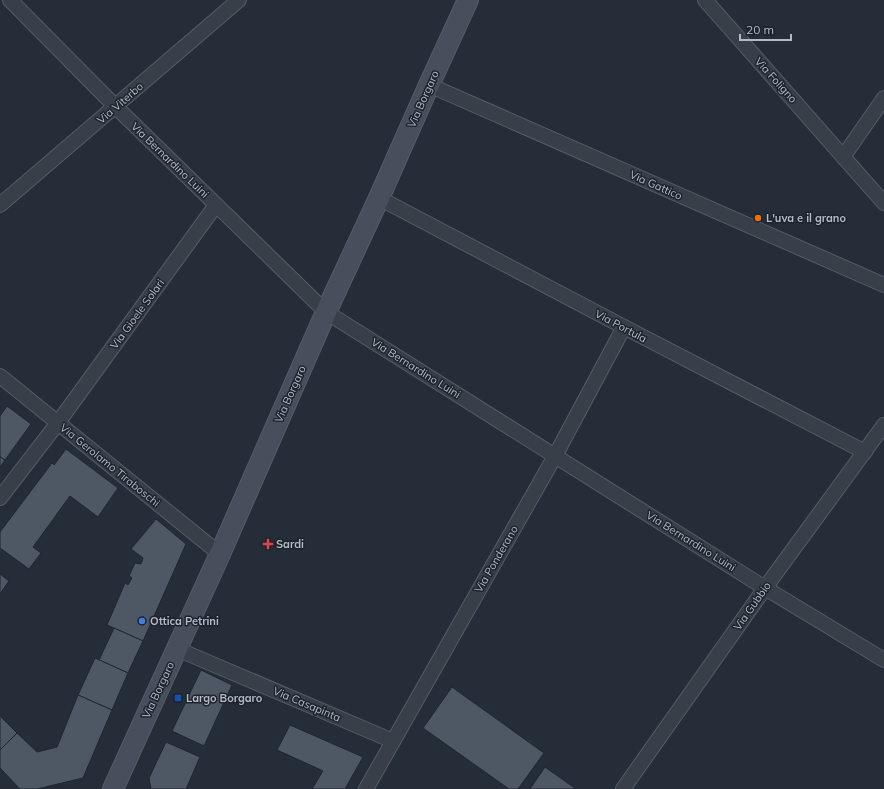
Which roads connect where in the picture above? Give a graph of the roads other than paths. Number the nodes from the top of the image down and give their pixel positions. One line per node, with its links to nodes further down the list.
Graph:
1 (10, 0): 7 (street, Via Bernardino Luini)
2 (239, 0): 7 (street, Via Viterbo)
3 (468, 0): 5 (street, Via Borgaro)
4 (708, 1): 8 (street, Via Foligno)
5 (429, 85): 9 (street, Via Borgaro); 13 (street, Via Gattico)
6 (884, 98): 8 (street)
7 (115, 106): 11 (street, Via Viterbo); 12 (street, Via Bernardino Luini)
8 (843, 157): 10 (street, Via Foligno)
9 (379, 198): 14 (street, Via Borgaro); 15 (street, Via Portula)
10 (884, 203)
11 (0, 205)
12 (216, 205): 14 (street, Via Bernardino Luini); 17 (street, Via Gioele Solari)
13 (884, 285)
14 (326, 312): 20 (street, Via Bernardino Luini); 22 (street, Via Borgaro)
15 (624, 327): 19 (street, Via Portula); 20 (street, Via Ponderano)
16 (0, 376): 17 (street, Via Gerolamo Tiraboschi)
17 (57, 424): 21 (street, Via Gioele Solari); 22 (street, Via Gerolamo Tiraboschi)
18 (884, 425): 19 (street, Via Gubbio)
19 (865, 452): 23 (street, Via Gubbio)
20 (555, 456): 23 (street, Via Bernardino Luini); 26 (street, Via Ponderano)
21 (0, 498)
22 (220, 554): 24 (street, Via Borgaro)
23 (765, 588): 25 (street, Via Bernardino Luini); 29 (street, Via Gubbio)
24 (177, 648): 26 (street, Via Casapinta); 27 (street, Via Borgaro)
25 (884, 660)
26 (393, 741): 28 (street, Via Ponderano)
27 (113, 789)
28 (366, 789)
29 (623, 789)

